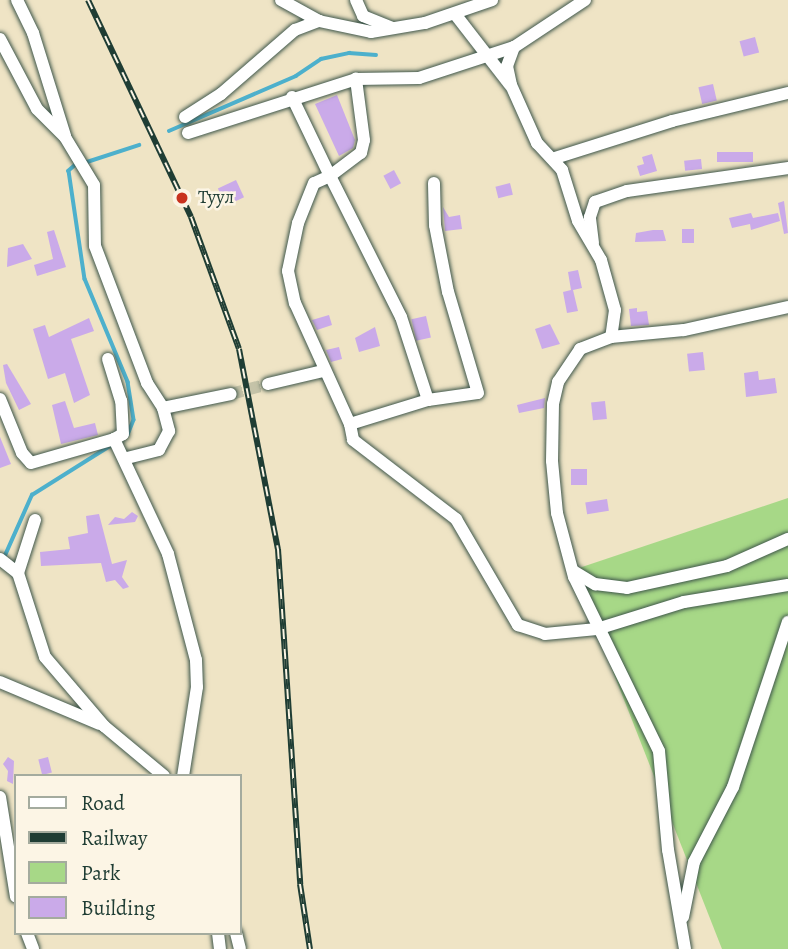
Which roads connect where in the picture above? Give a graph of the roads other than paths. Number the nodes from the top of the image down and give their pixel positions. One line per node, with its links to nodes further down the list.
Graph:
1 (17, 0): 18 (street)
2 (356, 0): 8 (street)
3 (492, 0): 6 (street)
4 (585, 0): 10 (street)
5 (287, 3): 7 (street)
6 (455, 13): 8 (street); 11 (street)
7 (319, 21): 8 (street); 16 (street)
8 (393, 28)
9 (0, 39): 18 (street)
10 (514, 47): 11 (street); 13 (street)
11 (486, 59): 12 (street); 13 (street)
12 (356, 79): 15 (street); 21 (street)
13 (510, 85): 19 (street)
14 (788, 93): 19 (street)
15 (292, 97): 17 (street); 21 (street)
16 (185, 117)
17 (188, 133)
18 (65, 137): 32 (street)
19 (555, 158): 23 (street)
20 (788, 168): 23 (street)
21 (330, 176): 27 (street); 31 (street)
22 (433, 183): 31 (street)
23 (593, 247): 25 (street)
24 (788, 307): 25 (street)
25 (611, 337): 38 (street)
26 (108, 359): 34 (street)
27 (323, 371): 28 (street); 33 (street)
28 (268, 384)
29 (231, 394): 32 (street)
30 (0, 399): 34 (street)
31 (428, 400): 33 (street)
32 (163, 408): 34 (street)
33 (350, 424): 42 (street)
34 (118, 446): 46 (street)
35 (35, 520): 39 (street)
36 (788, 539): 38 (street)
37 (3, 561): 39 (street)
38 (573, 571): 42 (street)
39 (18, 573): 44 (street)
40 (788, 585): 42 (street)
41 (788, 622): 49 (street)
42 (600, 629): 49 (street)
43 (0, 682): 44 (street)
44 (104, 726): 45 (street)
45 (162, 774)
46 (183, 774)
47 (0, 797): 48 (street)
48 (14, 884)
49 (682, 931): 50 (street)
50 (685, 949)

